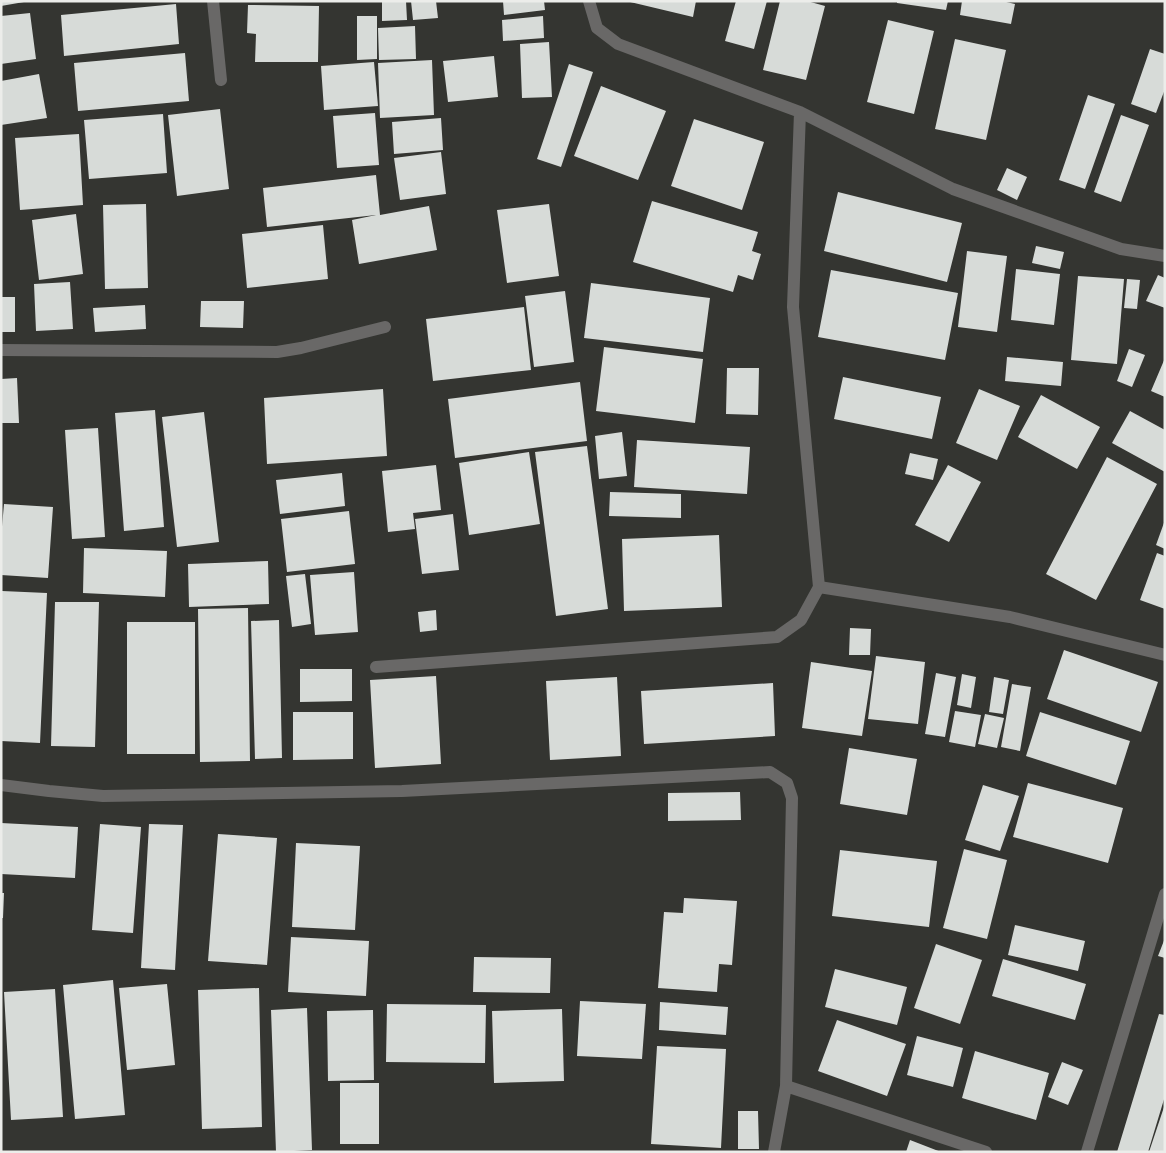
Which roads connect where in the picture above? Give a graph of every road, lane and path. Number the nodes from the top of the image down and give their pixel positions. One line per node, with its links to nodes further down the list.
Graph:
1 (213, 1): 3 (street)
2 (589, 1): 4 (street)
3 (221, 80)
4 (800, 112): 5 (street); 8 (street)
5 (1165, 256)
6 (385, 327): 7 (street)
7 (1, 350)
8 (819, 587): 9 (street); 10 (street)
9 (1165, 655)
10 (376, 667)
11 (1, 785): 13 (street)
12 (1165, 894): 16 (street)
13 (786, 1086): 14 (street); 15 (street)
14 (774, 1152)
15 (986, 1152)
16 (1086, 1152)

